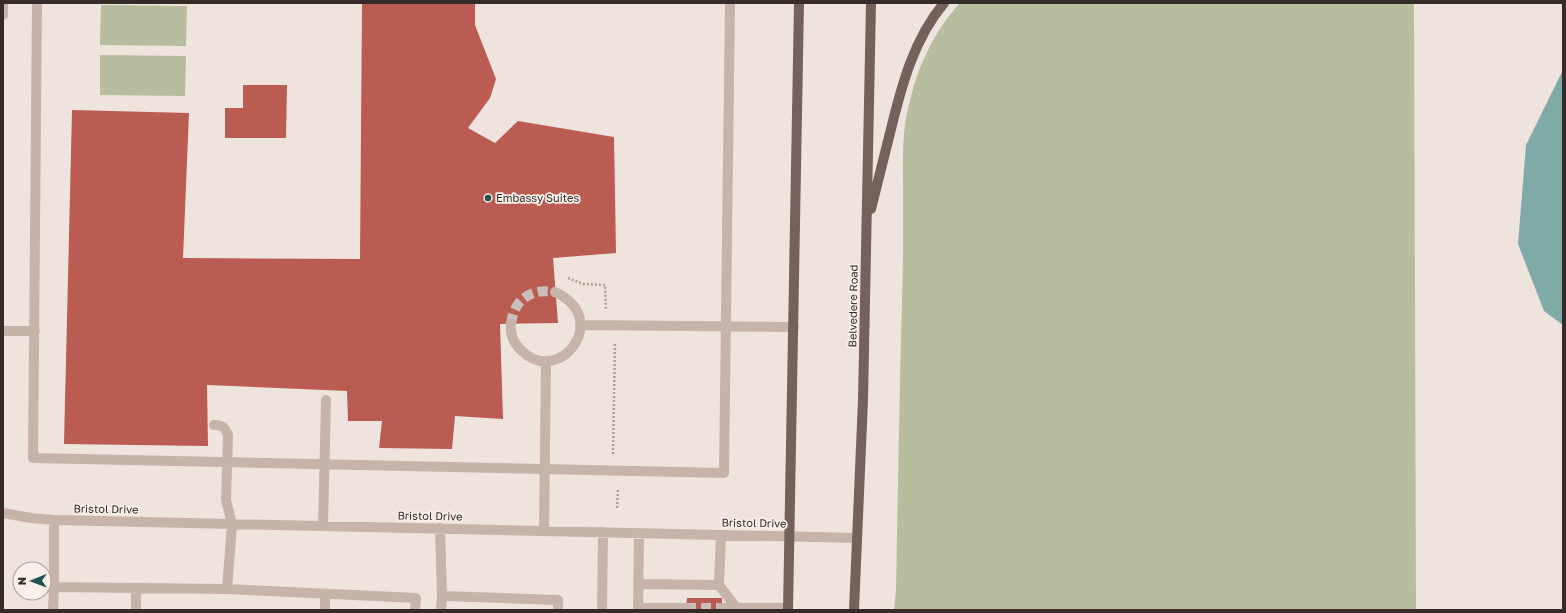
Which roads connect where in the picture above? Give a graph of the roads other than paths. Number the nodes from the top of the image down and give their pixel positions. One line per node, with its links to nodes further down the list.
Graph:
1 (3, 3): 7 (street)
2 (37, 3): 15 (street)
3 (730, 3): 12 (street)
4 (799, 3): 13 (main road)
5 (871, 3): 8 (main road, Belvedere Road)
6 (944, 3): 8 (main road)
7 (3, 15)
8 (866, 226): 32 (main road, Belvedere Road)
9 (555, 292): 11 (street)
10 (511, 324): 16 (street)
11 (580, 325): 12 (street); 16 (street)
12 (726, 327): 13 (street); 21 (street)
13 (794, 327): 31 (main road)
14 (3, 331): 15 (street)
15 (35, 331): 19 (street)
16 (546, 361): 21 (street)
17 (326, 400): 20 (street)
18 (214, 425): 19 (street)
19 (227, 462): 20 (street); 24 (street)
20 (326, 464): 21 (street); 25 (street)
21 (544, 469): 27 (street)
22 (3, 513): 23 (street, Bristol Drive)
23 (54, 520): 24 (street, Bristol Drive); 35 (street)
24 (232, 524): 25 (street, Bristol Drive); 37 (street)
25 (323, 526): 26 (street, Bristol Drive)
26 (440, 528): 27 (street, Bristol Drive); 39 (street)
27 (544, 531): 28 (street, Bristol Drive)
28 (603, 532): 29 (street, Bristol Drive); 51 (street)
29 (639, 533): 30 (street, Bristol Drive); 33 (street)
30 (721, 535): 31 (street, Bristol Drive); 34 (street)
31 (789, 536): 32 (street, Bristol Drive); 44 (main road)
32 (857, 538): 52 (main road, Belvedere Road)
33 (639, 584): 34 (street); 42 (street)
34 (719, 585): 43 (street)
35 (54, 587): 36 (street); 45 (street)
36 (136, 588): 37 (street); 46 (street)
37 (227, 589): 38 (street)
38 (325, 594): 47 (street); 48 (street)
39 (442, 596): 49 (street); 50 (street)
40 (686, 608): 42 (street)
41 (722, 608): 43 (street)
42 (638, 609)
43 (738, 609): 44 (street)
44 (788, 609)
45 (54, 610)
46 (136, 610)
47 (325, 610)
48 (416, 610)
49 (441, 610)
50 (558, 610)
51 (602, 610)
52 (854, 610)

